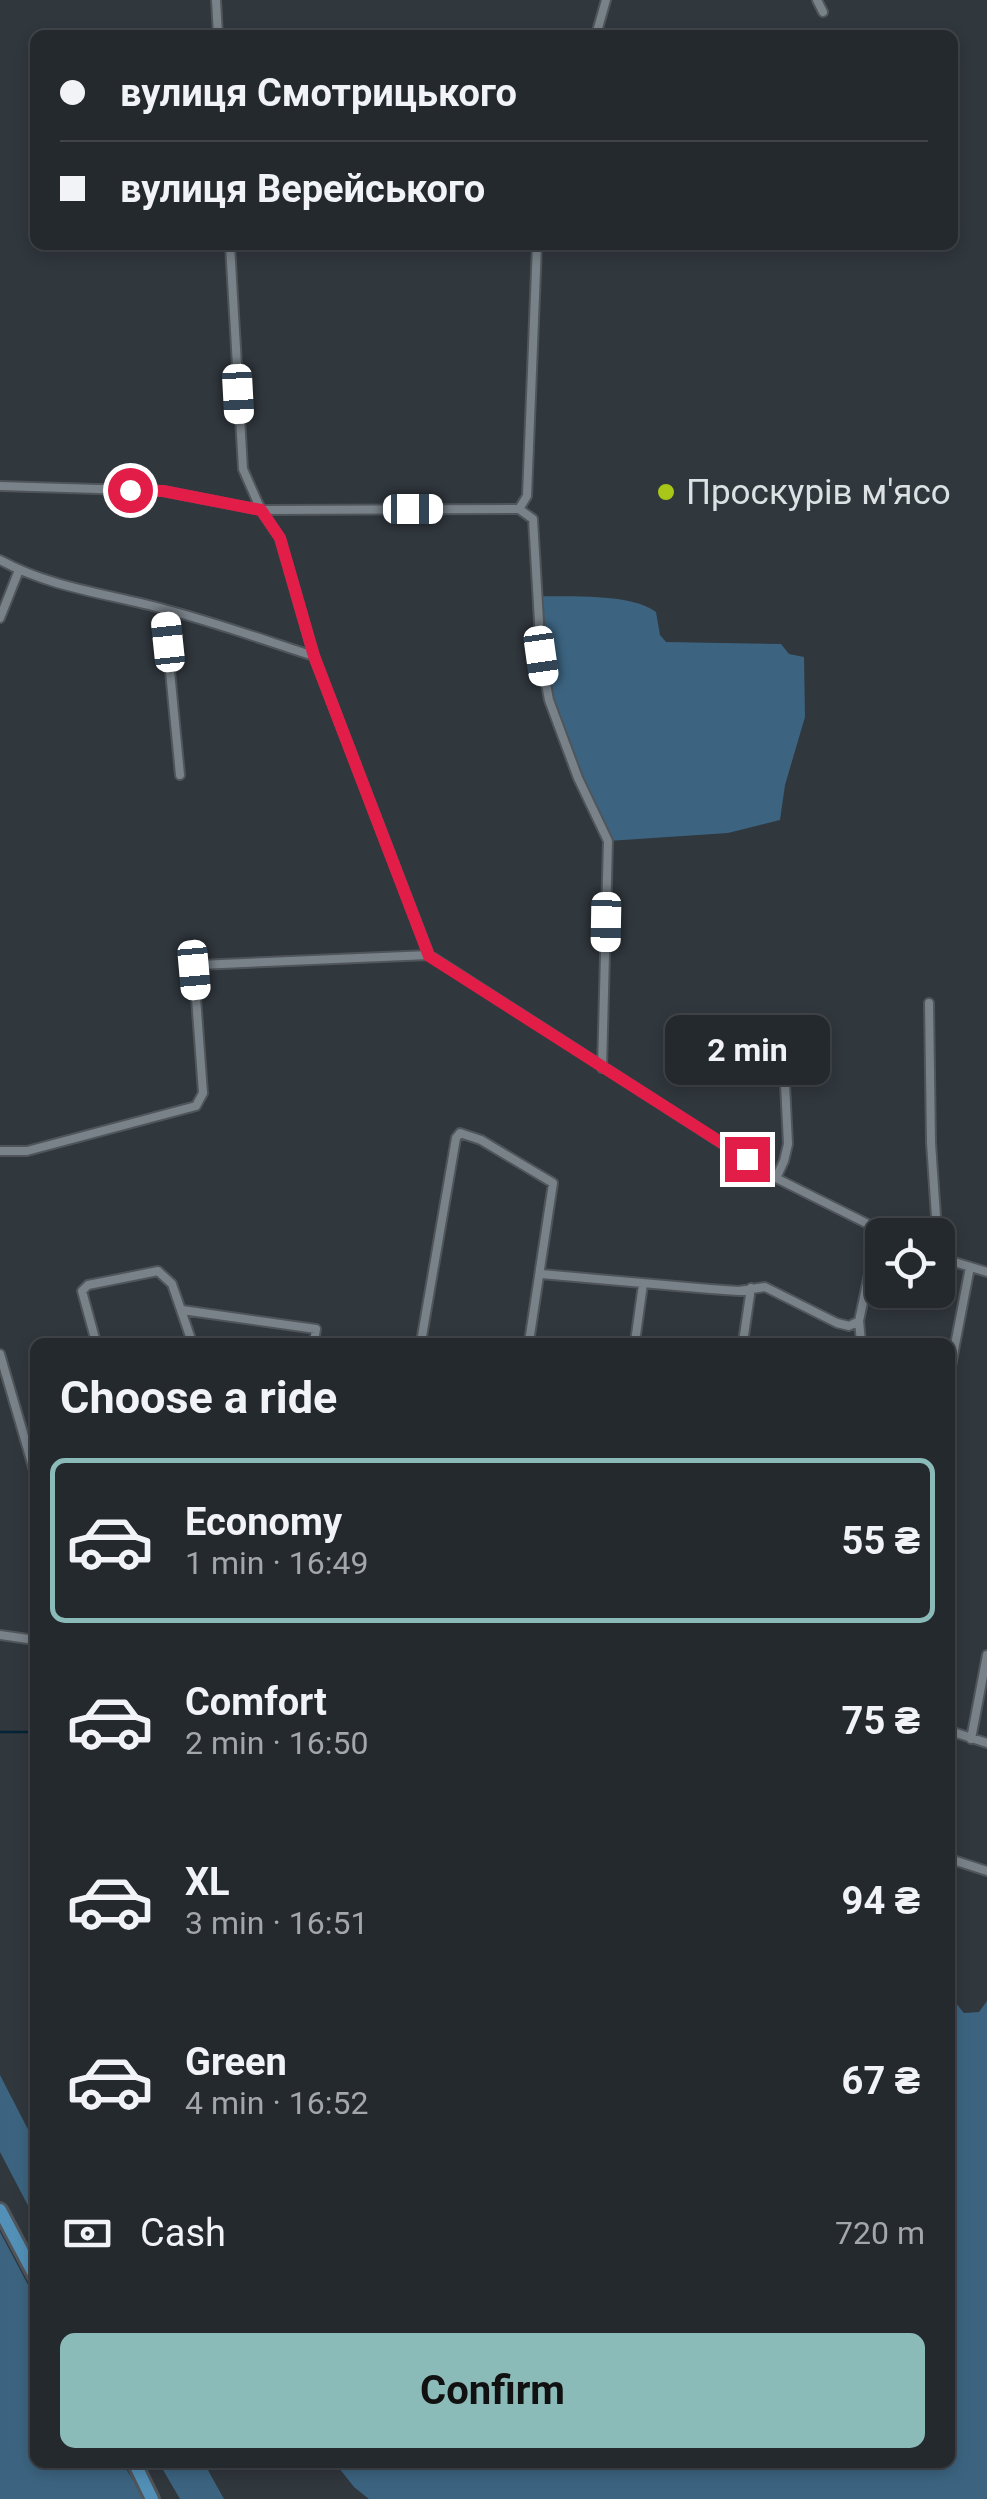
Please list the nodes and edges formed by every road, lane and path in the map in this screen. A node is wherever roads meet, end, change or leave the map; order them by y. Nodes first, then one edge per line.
1 (216, 0) edge
2 (606, 0) edge
3 (818, 0) edge
4 (824, 12) dead end
5 (218, 30) edge
6 (597, 30) edge
7 (230, 250) edge
8 (537, 250) edge
9 (0, 486) edge
10 (519, 509) junction
11 (261, 510) junction
12 (0, 560) edge
13 (19, 570) junction
14 (164, 609) junction
15 (0, 618) edge
16 (314, 656) junction
17 (180, 775) dead end
18 (429, 956) junction
19 (930, 1002) dead end
20 (782, 1024) dead end
21 (602, 1068) junction
22 (0, 1152) edge
23 (776, 1178) junction
24 (936, 1218) edge
25 (865, 1221) edge
26 (955, 1262) edge
27 (970, 1268) junction
28 (987, 1272) edge
29 (540, 1274) junction
30 (644, 1284) junction
31 (751, 1287) junction
32 (865, 1293) edge
33 (182, 1310) junction
34 (859, 1321) junction
35 (95, 1338) edge
36 (191, 1338) edge
37 (315, 1338) edge
38 (422, 1338) edge
39 (530, 1338) edge
40 (637, 1338) edge
41 (744, 1338) edge
42 (861, 1338) edge
43 (955, 1345) edge
44 (0, 1354) edge
45 (30, 1457) edge
46 (0, 1635) edge
47 (30, 1639) edge
48 (987, 1654) edge
49 (955, 1733) edge
50 (972, 1739) junction
51 (987, 1743) edge
52 (955, 1861) edge
53 (987, 1871) edge
54 (0, 2210) edge
55 (30, 2267) edge
56 (137, 2468) edge
57 (152, 2499) edge

1 - 5 street
2 - 6 street
3 - 4 street
7 - 11 street
8 - 10 street
9 - 11 street
10 - 11 street
10 - 21 street
11 - 16 street
12 - 13 street
13 - 14 street
13 - 15 street
14 - 16 street
14 - 17 street
16 - 18 street
18 - 21 street
18 - 22 street
19 - 24 street
20 - 23 street
21 - 23 street
23 - 25 street
26 - 27 street
27 - 28 street
27 - 43 street
29 - 30 street
29 - 38 street
29 - 39 street
30 - 31 street
30 - 40 street
31 - 34 street
31 - 41 street
32 - 34 street
33 - 35 street
33 - 36 street
33 - 37 street
34 - 42 street
44 - 45 street
46 - 47 street
48 - 50 street
49 - 50 street
50 - 51 street
52 - 53 street
54 - 55 main road
56 - 57 main road

